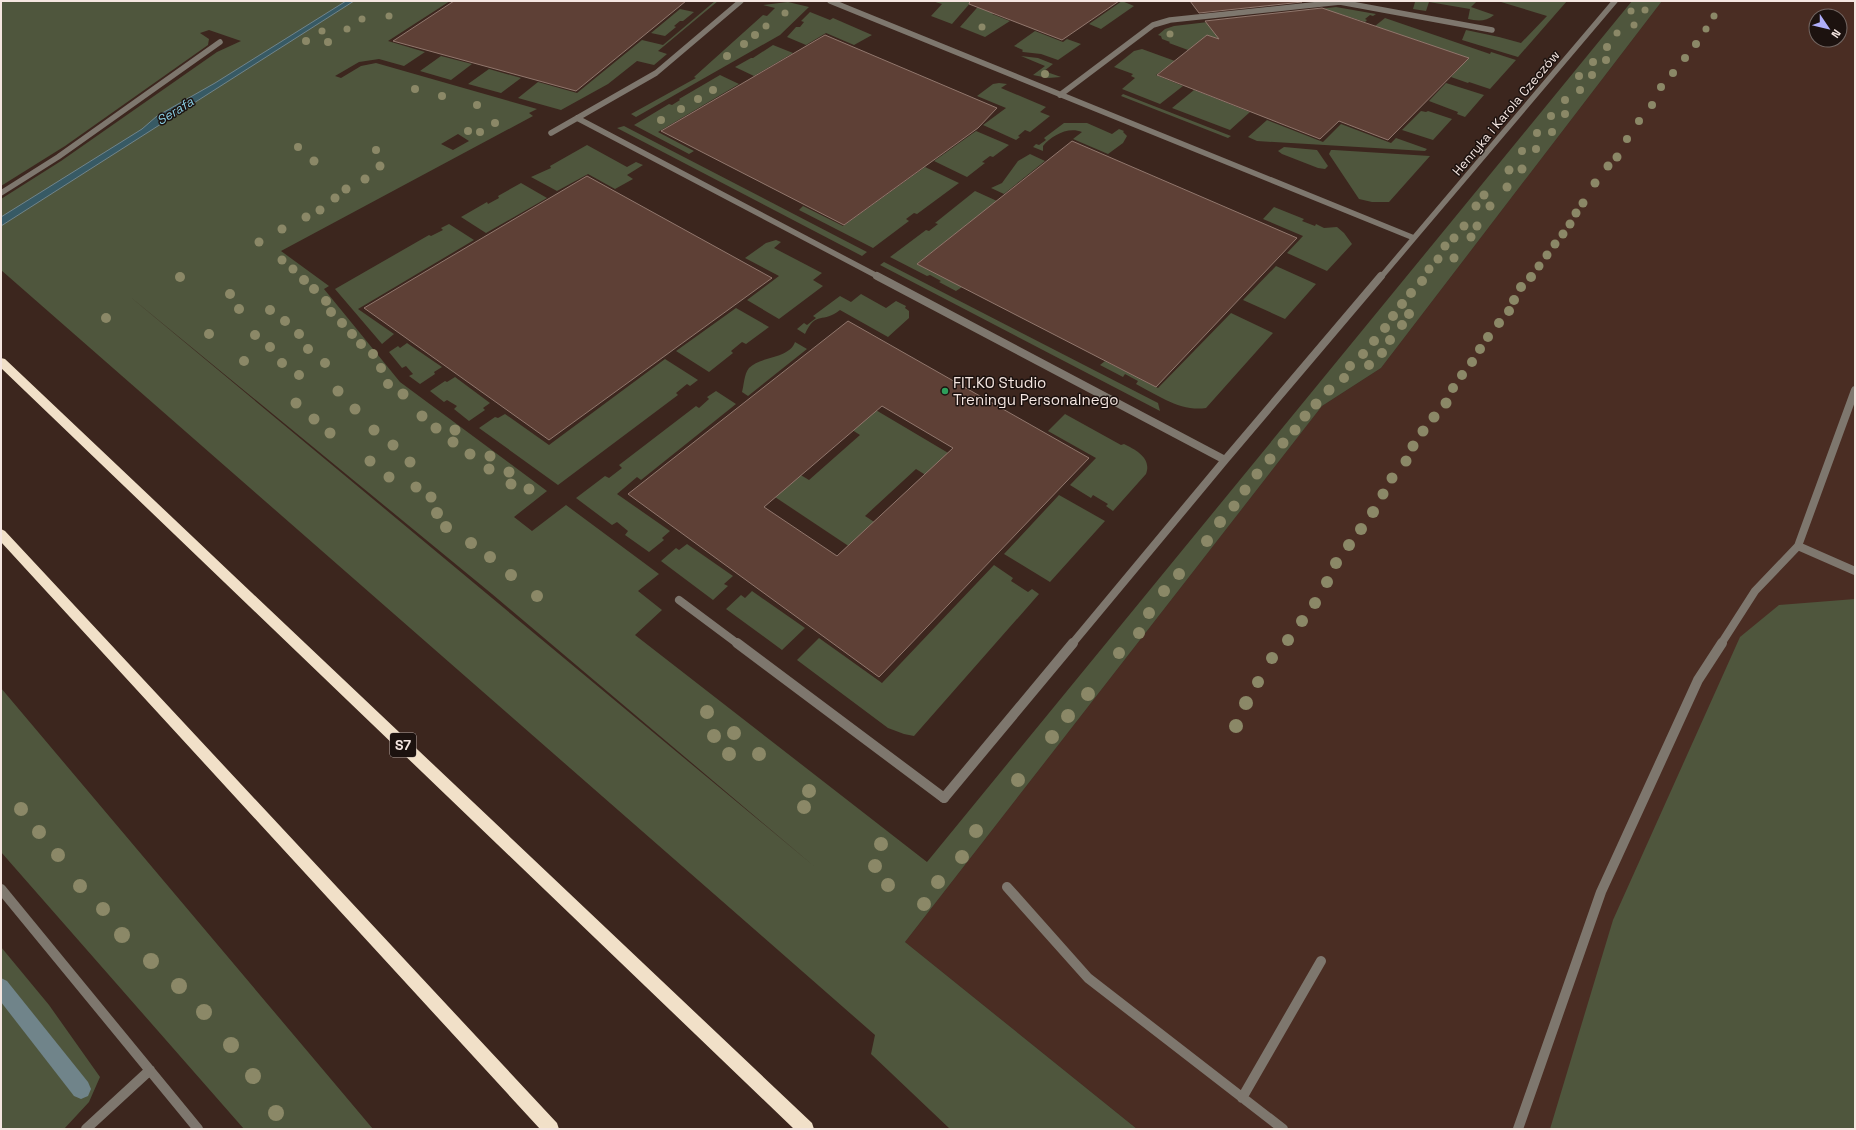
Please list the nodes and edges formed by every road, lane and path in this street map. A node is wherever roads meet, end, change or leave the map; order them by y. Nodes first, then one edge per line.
1 (741, 1) edge
2 (830, 1) edge
3 (1615, 1) edge
4 (1492, 30) dead end
5 (220, 42) dead end
6 (1060, 95) junction
7 (577, 118) junction
8 (551, 133) dead end
9 (1, 193) edge
10 (1414, 238) junction
11 (1, 362) edge
12 (1855, 390) edge
13 (1224, 460) junction
14 (1, 534) edge
15 (1798, 546) junction
16 (1855, 571) edge
17 (679, 600) dead end
18 (1007, 887) dead end
19 (1, 890) edge
20 (1321, 960) dead end
21 (150, 1070) junction
22 (1242, 1098) junction
23 (86, 1129) edge
24 (198, 1129) edge
25 (551, 1129) edge
26 (806, 1129) edge
27 (1283, 1129) edge
28 (1518, 1129) edge

1 - 7 street
2 - 6 street
3 - 10 street, Henryka i Karola Czeczów
4 - 6 street
5 - 9 street
6 - 10 street
7 - 8 street
7 - 13 street
10 - 13 street, Henryka i Karola Czeczów
11 - 26 highway, S7
12 - 15 street
13 - 17 street, Henryka i Karola Czeczów
14 - 25 highway
15 - 16 street
15 - 28 street
18 - 22 street
19 - 21 street
20 - 22 street
21 - 23 street
21 - 24 street
22 - 27 street

